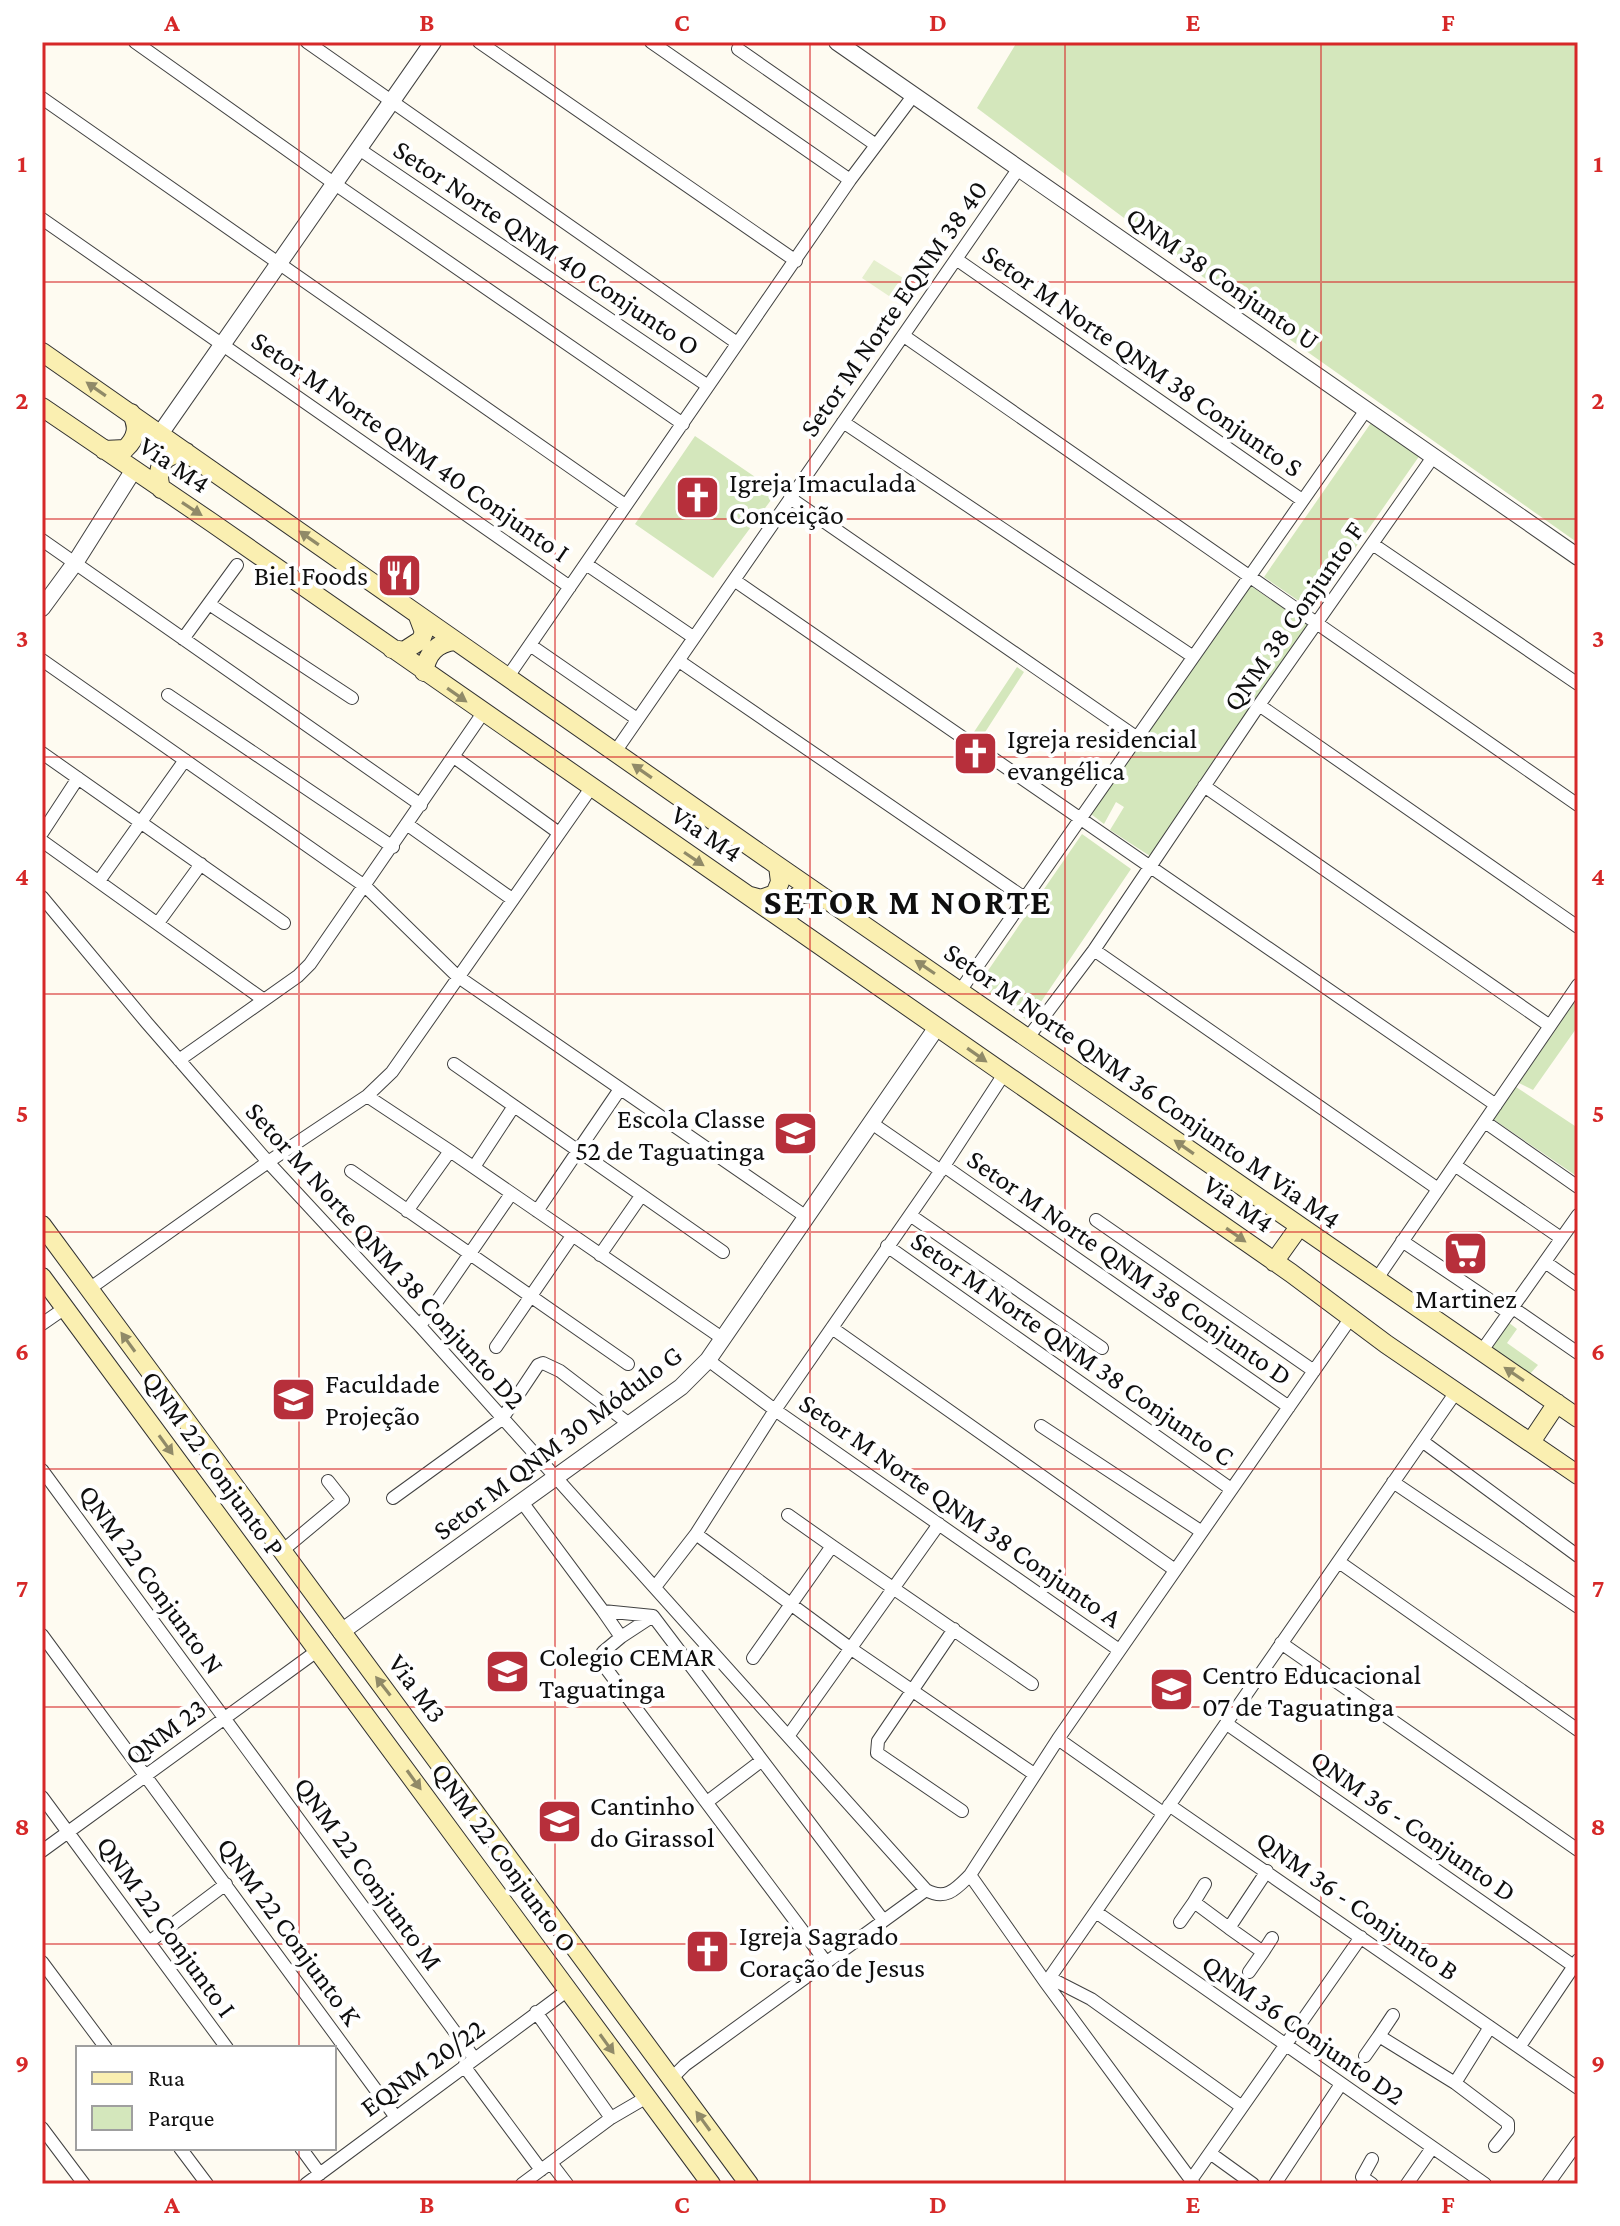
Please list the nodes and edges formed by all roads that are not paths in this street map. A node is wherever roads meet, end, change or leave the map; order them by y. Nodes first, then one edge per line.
1 (135, 42) edge
2 (307, 42) edge
3 (433, 42) edge
4 (479, 42) edge
5 (651, 42) edge
6 (837, 42) edge
7 (738, 49) dead end
8 (913, 96) junction
9 (42, 98) edge
10 (392, 102) junction
11 (876, 145) junction
12 (359, 149) junction
13 (1019, 168) junction
14 (850, 180) junction
15 (335, 184) junction
16 (42, 219) edge
17 (956, 259) junction
18 (796, 261) junction
19 (279, 263) junction
20 (904, 336) junction
21 (737, 343) junction
22 (224, 344) junction
23 (42, 352) edge
24 (708, 386) junction
25 (42, 407) edge
26 (1366, 410) junction
27 (131, 413) junction
28 (843, 422) junction
29 (683, 424) junction
30 (160, 434) junction
31 (104, 450) junction
32 (186, 452) junction
33 (1433, 457) junction
34 (133, 471) junction
35 (161, 489) junction
36 (790, 498) junction
37 (1302, 500) junction
38 (625, 505) junction
39 (42, 540) edge
40 (1374, 545) junction
41 (1578, 557) edge
42 (75, 563) junction
43 (586, 564) junction
44 (237, 565) dead end
45 (1249, 576) junction
46 (734, 580) junction
47 (570, 587) junction
48 (209, 604) junction
49 (42, 608) edge
50 (418, 616) junction
51 (1315, 624) junction
52 (448, 636) junction
53 (693, 637) junction
54 (183, 639) junction
55 (530, 645) junction
56 (392, 649) junction
57 (1192, 656) junction
58 (42, 660) edge
59 (679, 661) junction
60 (424, 672) junction
61 (507, 678) junction
62 (1578, 684) edge
63 (168, 695) dead end
64 (352, 698) dead end
65 (1259, 705) junction
66 (483, 713) junction
67 (637, 719) junction
68 (1136, 737) junction
69 (615, 752) junction
70 (42, 753) edge
71 (454, 757) junction
72 (185, 760) junction
73 (78, 778) junction
74 (1204, 786) junction
75 (591, 788) junction
76 (421, 805) junction
77 (1578, 805) edge
78 (1080, 817) junction
79 (142, 822) junction
80 (408, 825) junction
81 (42, 833) edge
82 (559, 833) junction
83 (42, 841) edge
84 (393, 847) junction
85 (201, 864) junction
86 (778, 866) junction
87 (1148, 867) junction
88 (99, 881) junction
89 (366, 887) junction
90 (747, 895) junction
91 (821, 895) junction
92 (42, 897) edge
93 (512, 899) junction
94 (1026, 899) junction
95 (158, 923) junction
96 (284, 923) dead end
97 (789, 924) junction
98 (1578, 927) edge
99 (1094, 950) junction
100 (457, 976) junction
101 (1578, 985) edge
102 (960, 991) junction
103 (264, 1000) junction
104 (1550, 1026) junction
105 (937, 1027) junction
106 (1027, 1039) junction
107 (179, 1060) junction
108 (454, 1064) dead end
109 (1004, 1074) junction
110 (620, 1089) junction
111 (367, 1096) junction
112 (1496, 1105) junction
113 (514, 1106) junction
114 (870, 1122) junction
115 (1485, 1122) junction
116 (450, 1151) junction
117 (577, 1151) junction
118 (268, 1162) junction
119 (1456, 1166) junction
120 (474, 1167) junction
121 (943, 1168) junction
122 (351, 1171) dead end
123 (1578, 1187) edge
124 (1438, 1189) junction
125 (511, 1194) junction
126 (641, 1196) junction
127 (407, 1211) junction
128 (537, 1211) junction
129 (910, 1215) junction
130 (1578, 1215) edge
131 (805, 1216) junction
132 (1096, 1220) dead end
133 (42, 1225) edge
134 (1299, 1227) junction
135 (572, 1236) junction
136 (1561, 1238) junction
137 (1402, 1241) junction
138 (887, 1246) junction
139 (723, 1252) dead end
140 (470, 1254) junction
141 (600, 1255) junction
142 (1274, 1262) junction
143 (1545, 1262) junction
144 (42, 1277) edge
145 (1376, 1280) junction
146 (1578, 1285) edge
147 (89, 1289) junction
148 (531, 1297) junction
149 (1511, 1310) junction
150 (67, 1312) junction
151 (1350, 1319) junction
152 (42, 1324) edge
153 (420, 1326) junction
154 (832, 1328) junction
155 (722, 1338) junction
156 (496, 1347) dead end
157 (1102, 1348) dead end
158 (1481, 1352) junction
159 (1578, 1353) edge
160 (708, 1360) junction
161 (628, 1364) dead end
162 (1314, 1371) junction
163 (160, 1385) junction
164 (1456, 1392) junction
165 (1557, 1403) junction
166 (1289, 1407) junction
167 (775, 1410) junction
168 (1578, 1418) edge
169 (502, 1419) junction
170 (628, 1423) junction
171 (1041, 1426) dead end
172 (1422, 1441) junction
173 (1531, 1442) junction
174 (1578, 1475) edge
175 (44, 1477) edge
176 (556, 1478) junction
177 (328, 1481) dead end
178 (1393, 1482) junction
179 (1231, 1489) junction
180 (393, 1498) dead end
181 (522, 1502) junction
182 (788, 1515) dead end
183 (939, 1524) junction
184 (1202, 1532) junction
185 (696, 1534) junction
186 (832, 1546) junction
187 (241, 1547) junction
188 (282, 1551) junction
189 (1578, 1556) edge
190 (1339, 1562) junction
191 (1175, 1570) junction
192 (655, 1587) junction
193 (893, 1588) junction
194 (321, 1605) junction
195 (791, 1606) junction
196 (1578, 1607) edge
197 (603, 1611) junction
198 (653, 1616) junction
199 (954, 1629) junction
200 (341, 1632) junction
201 (42, 1635) edge
202 (621, 1637) junction
203 (1281, 1643) junction
204 (850, 1648) junction
205 (1119, 1650) junction
206 (317, 1651) junction
207 (753, 1658) dead end
208 (334, 1672) junction
209 (1032, 1684) dead end
210 (913, 1692) junction
211 (224, 1717) junction
212 (1227, 1724) junction
213 (1578, 1730) edge
214 (416, 1732) junction
215 (789, 1735) junction
216 (1058, 1739) junction
217 (761, 1761) junction
218 (1034, 1774) junction
219 (146, 1775) junction
220 (42, 1797) edge
221 (707, 1802) junction
222 (1166, 1809) junction
223 (962, 1811) dead end
224 (68, 1832) junction
225 (1578, 1850) edge
226 (42, 1851) edge
227 (1267, 1871) junction
228 (970, 1875) junction
229 (226, 1884) junction
230 (1205, 1884) dead end
231 (926, 1890) junction
232 (498, 1895) junction
233 (1194, 1902) junction
234 (1096, 1912) junction
235 (883, 1920) junction
236 (1180, 1922) dead end
237 (1229, 1928) junction
238 (1361, 1937) junction
239 (1272, 1938) dead end
240 (149, 1942) junction
241 (571, 1943) junction
242 (1263, 1952) junction
243 (42, 1962) edge
244 (826, 1962) junction
245 (1577, 1965) edge
246 (1249, 1972) dead end
247 (1048, 1980) junction
248 (568, 1990) junction
249 (536, 2012) junction
250 (1393, 2015) dead end
251 (1490, 2027) junction
252 (1379, 2036) junction
253 (105, 2046) edge
254 (226, 2046) edge
255 (1287, 2046) junction
256 (1520, 2046) junction
257 (1365, 2056) dead end
258 (469, 2062) junction
259 (671, 2079) junction
260 (1455, 2083) junction
261 (1341, 2084) junction
262 (1578, 2088) edge
263 (647, 2097) junction
264 (1242, 2107) junction
265 (395, 2116) junction
266 (662, 2117) junction
267 (611, 2118) junction
268 (42, 2128) edge
269 (1578, 2142) edge
270 (1495, 2146) dead end
271 (1432, 2148) junction
272 (182, 2150) edge
273 (302, 2150) edge
274 (1210, 2153) junction
275 (1372, 2159) dead end
276 (546, 2166) junction
277 (320, 2174) junction
278 (744, 2180) edge
279 (1193, 2182) edge
280 (1364, 2182) edge
281 (84, 2184) edge
282 (207, 2184) edge
283 (306, 2184) edge
284 (522, 2184) edge
285 (567, 2184) edge
286 (711, 2184) edge
287 (723, 2184) edge
288 (1253, 2184) edge
289 (1275, 2184) edge
290 (1407, 2184) edge
291 (1485, 2184) edge
292 (1548, 2184) edge

1 - 15 street
2 - 10 street
3 - 10 street
4 - 18 street
5 - 14 street
6 - 8 street, QNM 38 Conjunto U
7 - 11 street
8 - 11 street
8 - 13 street, QNM 38 Conjunto U
9 - 19 street
10 - 12 street
10 - 21 street
11 - 14 street
12 - 15 street
12 - 24 street, Setor Norte QNM 40 Conjunto O
13 - 17 street, Setor M Norte EQNM 38 40
13 - 26 street, QNM 38 Conjunto U
14 - 18 street
15 - 19 street
15 - 29 street
16 - 22 street, Setor M Norte QNM 40 Conjunto I
17 - 20 street, Setor M Norte EQNM 38 40
17 - 37 street, Setor M Norte QNM 38 Conjunto S
18 - 21 street
19 - 22 street
19 - 38 street
20 - 28 street, Setor M Norte EQNM 38 40
20 - 45 street
21 - 24 street
22 - 30 street
22 - 47 street, Setor M Norte QNM 40 Conjunto I
27 -> 23 main road, Via M4
24 - 29 street
25 - 31 main road, Via M4
26 - 33 street, QNM 38 Conjunto U
26 - 37 street
27 - 30 main road, Via M4
27 - 31 main road
28 - 36 street, Setor M Norte EQNM 38 40
28 - 57 street
29 - 38 street
30 - 32 main road, Via M4
31 - 34 main road, Via M4
32 - 35 main road
50 -> 32 main road, Via M4
33 - 40 street, QNM 38 Conjunto F
33 - 41 street, QNM 38 Conjunto U
34 - 35 main road, Via M4
34 - 42 street
35 -> 56 main road, Via M4
36 - 46 street, Setor M Norte EQNM 38 40
36 - 68 street
37 - 45 street
38 - 43 street
39 - 42 street
40 - 51 street, QNM 38 Conjunto F
40 - 62 street
42 - 49 street
42 - 54 street
43 - 47 street
43 - 53 street
44 - 48 street
45 - 51 street
45 - 57 street
46 - 53 street, Setor M Norte EQNM 38 40
46 - 78 street
47 - 55 street
48 - 54 street
48 - 64 street
50 - 52 main road, Via M4
50 - 56 main road
51 - 65 street, QNM 38 Conjunto F
51 - 77 street
52 - 60 main road
52 - 61 main road, Setor M Norte QNM 36 Conjunto M Via M4
53 - 59 street, Setor M Norte EQNM 38 40
54 - 76 street
55 - 61 street
55 - 67 street
56 - 60 main road, Via M4
57 - 68 street
58 - 72 street
59 - 67 street, Setor M Norte EQNM 38 40
59 - 94 street
60 -> 66 main road, Via M4
61 - 69 main road, Setor M Norte QNM 36 Conjunto M Via M4
63 - 84 street
65 - 74 street, QNM 38 Conjunto F
65 - 98 street
66 - 71 street
66 - 75 main road, Via M4
67 - 69 street, Setor M Norte EQNM 38 40
68 - 78 street
86 -> 69 main road, Setor M Norte QNM 36 Conjunto M Via M4
70 - 73 street
71 - 76 street
71 - 82 street
72 - 79 street
72 - 89 street
73 - 79 street
73 - 81 street
74 - 87 street, QNM 38 Conjunto F
74 - 104 street
75 - 82 street
75 -> 90 main road, Via M4
76 - 80 street
78 - 87 street
78 - 94 street
79 - 85 street
79 - 88 street
80 - 84 street
80 - 93 street
82 - 93 street
83 - 88 street
84 - 89 street
85 - 95 street
85 - 96 street
86 - 90 main road
86 - 91 main road, Setor M Norte QNM 36 Conjunto M Via M4
87 - 99 street, QNM 38 Conjunto F
87 - 112 street
88 - 95 street
89 - 100 street
89 - 103 street
90 - 97 main road, Via M4
91 - 97 main road
102 -> 91 main road, Setor M Norte QNM 36 Conjunto M Via M4
92 - 107 street, Setor M Norte QNM 38 Conjunto D2
93 - 100 street
94 - 102 street
95 - 103 street
97 - 105 main road, Via M4
99 - 106 street, QNM 38 Conjunto F
99 - 124 street
100 - 110 street
100 - 111 street
101 - 104 street
102 - 106 main road, Setor M Norte QNM 36 Conjunto M Via M4
103 - 107 street
104 - 112 street
105 -> 109 main road, Via M4
105 - 114 street, Setor M QNM 30 Módulo G
134 -> 106 main road, Setor M Norte QNM 36 Conjunto M Via M4
107 - 118 street, Setor M Norte QNM 38 Conjunto D2
108 - 113 street
109 - 121 street
109 -> 142 main road, Via M4
110 - 117 street
110 - 131 street
111 - 116 street
111 - 118 street
112 - 115 street
113 - 117 street
113 - 120 street
114 - 121 street, Setor M Norte QNM 38 Conjunto D
114 - 131 street, Setor M QNM 30 Módulo G
115 - 119 street
115 - 123 street
116 - 120 street
116 - 127 street
117 - 126 street
117 - 128 street
118 - 147 street
118 - 153 street, Setor M Norte QNM 38 Conjunto D2
119 - 124 street
119 - 136 street
120 - 125 street
121 - 129 street
121 - 166 street, Setor M Norte QNM 38 Conjunto D
122 - 127 street
124 - 137 street
125 - 128 street
125 - 140 street
126 - 139 street
126 - 141 street
127 - 140 street
128 - 135 street
129 - 138 street
129 - 157 street
130 - 136 street
131 - 155 street, Setor M QNM 30 Módulo G
132 - 162 street
133 - 147 main road, Via M3
134 - 142 main road
134 - 145 main road, Setor M Norte QNM 36 Conjunto M Via M4
135 - 141 street
135 - 148 street
136 - 143 street
137 - 145 street
137 - 149 street
138 - 154 street
138 - 179 street, Setor M Norte QNM 38 Conjunto C
140 - 148 street
140 - 153 street
141 - 155 street
142 - 151 main road, Via M4
143 - 146 street
143 - 149 street
144 - 150 main road
145 - 158 main road, Setor M Norte QNM 36 Conjunto M Via M4
163 -> 147 main road, Via M3
148 - 156 street
148 - 161 street
149 - 158 street
149 - 159 street
150 - 152 street
150 - 163 main road
150 -> 187 main road, QNM 22 Conjunto P
151 - 162 street
151 - 164 main road, Via M4
153 - 169 street, Setor M Norte QNM 38 Conjunto D2
154 - 167 street
154 - 191 street
155 - 160 street, Setor M QNM 30 Módulo G
165 -> 158 main road, Setor M Norte QNM 36 Conjunto M Via M4
160 - 167 street, Setor M Norte QNM 38 Conjunto A
160 - 170 street, Setor M QNM 30 Módulo G
162 - 166 street
163 - 188 main road, Via M3
164 - 172 street
164 - 173 main road, Via M4
165 - 168 main road, Setor M Norte QNM 36 Conjunto M Via M4
165 - 173 main road
166 - 179 street
167 - 183 street, Setor M Norte QNM 38 Conjunto A
167 - 185 street
169 - 170 street
169 - 176 street, Setor M Norte QNM 38 Conjunto D2
169 - 180 street
170 - 176 street, Setor M QNM 30 Módulo G
171 - 184 street
172 - 178 street
172 - 189 street
173 - 174 main road, Via M4
175 - 211 street, QNM 22 Conjunto N
176 - 181 street, Setor M QNM 30 Módulo G
176 - 192 street, Setor M Norte QNM 38 Conjunto D2
177 - 188 street
178 - 190 street
178 - 196 street
179 - 184 street
181 - 197 street
181 - 200 street, Setor M QNM 30 Módulo G
182 - 186 street
183 - 193 street
183 - 205 street, Setor M Norte QNM 38 Conjunto A
184 - 191 street
185 - 192 street
185 - 195 street
186 - 193 street
186 - 195 street
187 - 194 main road
187 - 206 main road, QNM 22 Conjunto P
188 - 194 main road, Via M3
190 - 203 street
190 - 213 street
191 - 205 street
192 - 215 street, Setor M Norte QNM 38 Conjunto D2
193 - 199 street
193 - 204 street
194 - 200 main road, Via M3
195 - 204 street
195 - 207 street
197 - 198 street
197 - 202 street
198 - 202 street
198 - 217 street
199 - 209 street
199 - 210 street
214 -> 200 main road, Via M3
201 - 219 street, QNM 22 Conjunto K
202 - 221 street
203 - 212 street
203 - 225 street
204 - 210 street
204 - 215 street
205 - 216 street
206 - 208 main road, QNM 22 Conjunto O
206 - 211 street, QNM 23
208 - 214 main road
208 -> 232 main road, QNM 22 Conjunto O
210 - 218 street
210 - 223 street
211 - 219 street, QNM 23
211 - 258 street, QNM 22 Conjunto M
212 - 222 street
212 - 245 street, QNM 36 - Conjunto D
214 - 241 main road, Via M3
215 - 231 street, Setor M Norte QNM 38 Conjunto D2
216 - 218 street
216 - 222 street, QNM 36 - Conjunto B
217 - 221 street
217 - 235 street
218 - 228 street
219 - 224 street, QNM 23
219 - 229 street, QNM 22 Conjunto K
220 - 224 street, QNM 22 Conjunto I
221 - 244 street
222 - 227 street, QNM 36 - Conjunto B
222 - 234 street
224 - 226 street, QNM 23
224 - 240 street, QNM 22 Conjunto I
227 - 237 street
227 - 238 street, QNM 36 - Conjunto B
228 - 231 street
228 - 247 street
229 - 240 street
229 - 265 street, QNM 22 Conjunto K
230 - 233 street
231 - 235 street
232 - 241 main road
232 - 248 main road, QNM 22 Conjunto O
233 - 236 street
233 - 237 street
234 - 247 street
234 - 255 street, QNM 36 Conjunto D2
235 - 244 street
237 - 242 street
238 - 251 street, QNM 36 - Conjunto B
238 - 255 street
239 - 242 street
240 - 254 street, QNM 22 Conjunto I
241 - 259 main road, Via M3
242 - 246 street
243 - 253 street
244 - 259 street
245 - 256 street
247 - 264 street
247 - 279 street
248 - 249 street, EQNM 20/22
248 -> 263 main road, QNM 22 Conjunto O
249 - 258 street, EQNM 20/22
249 - 267 street
250 - 252 street
251 - 256 street, QNM 36 - Conjunto B
251 - 260 street
252 - 257 street
252 - 260 street
255 - 261 street, QNM 36 Conjunto D2
255 - 264 street
256 - 262 street, QNM 36 - Conjunto B
258 - 265 street, EQNM 20/22
258 - 276 street, QNM 22 Conjunto M
278 -> 259 main road, Via M3
260 - 270 street
261 - 271 street, QNM 36 Conjunto D2
261 - 289 street
263 - 266 main road, QNM 22 Conjunto O
263 - 267 street
264 - 274 street
265 - 277 street, EQNM 20/22
266 - 286 main road
266 - 287 main road
267 - 276 street
268 - 281 street
269 - 292 street
271 - 290 street
271 - 291 street, QNM 36 Conjunto D2
272 - 282 street
273 - 277 street
274 - 279 street
274 - 288 street
275 - 280 street
276 - 284 street
276 - 285 street, QNM 22 Conjunto M
277 - 283 street, EQNM 20/22

